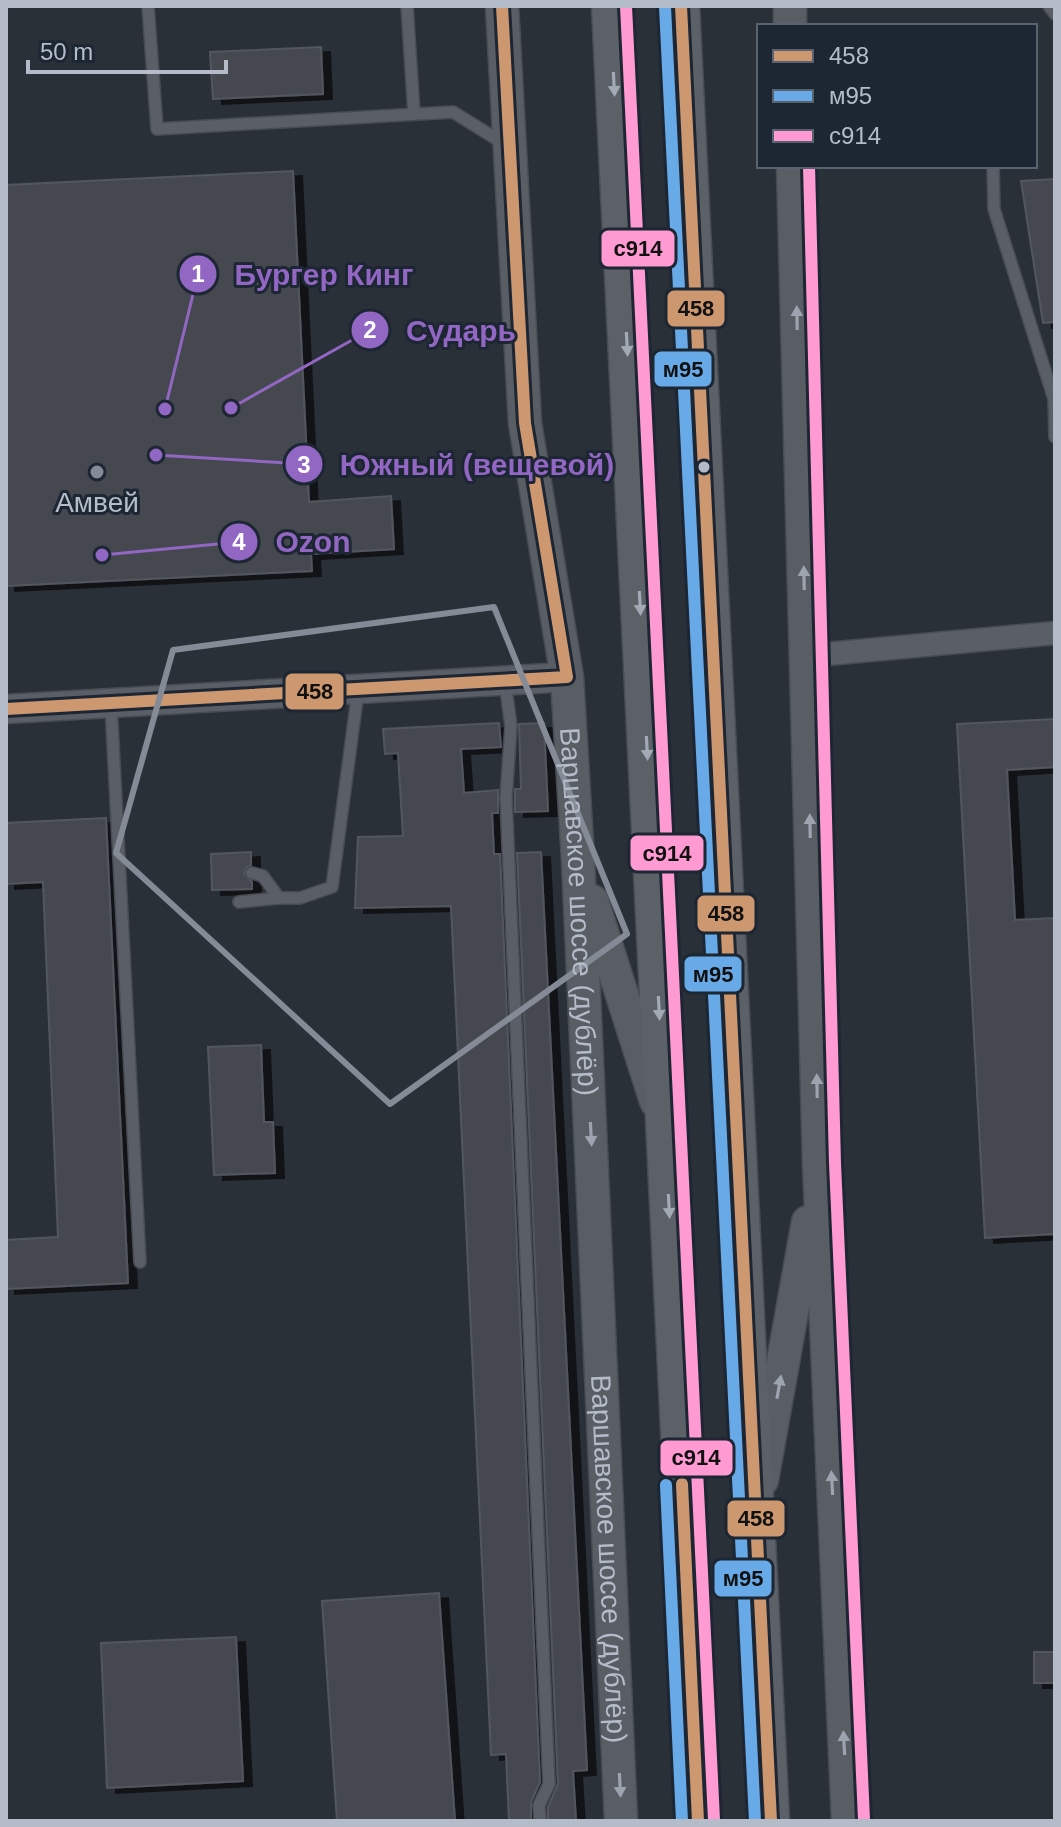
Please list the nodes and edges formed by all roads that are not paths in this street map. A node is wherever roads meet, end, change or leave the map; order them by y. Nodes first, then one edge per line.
1 (148, 6) edge
2 (407, 6) edge
3 (502, 6) edge
4 (610, 6) edge
5 (681, 6) edge
6 (1049, 6) edge
7 (1055, 14) edge
8 (414, 114) junction
9 (511, 147) junction
10 (793, 168) edge
11 (993, 168) edge
12 (1055, 437) edge
13 (1055, 633) edge
14 (805, 656) junction
15 (567, 677) junction
16 (505, 681) junction
17 (358, 691) junction
18 (111, 705) junction
19 (6, 709) edge
20 (578, 860) junction
21 (252, 873) dead end
22 (279, 898) junction
23 (239, 902) dead end
24 (665, 1128) junction
25 (819, 1164) junction
26 (140, 1262) dead end
27 (755, 1519) junction
28 (540, 1821) edge
29 (621, 1821) edge
30 (698, 1821) edge
31 (771, 1821) edge
32 (848, 1821) edge

1 - 8 lane
2 - 8 lane
3 - 9 main road, Варшавское шоссе (дублёр)
4 -> 24 main road
5 - 27 main road
6 - 7 lane
8 - 9 lane
9 - 15 main road, Варшавское шоссе (дублёр)
14 -> 10 main road
11 - 12 lane
13 - 14 street
25 -> 14 main road
15 - 16 street
15 - 20 main road, Варшавское шоссе (дублёр)
16 - 17 street
16 - 28 lane
17 - 18 street
17 - 22 lane
18 - 19 street
18 - 26 lane
20 - 24 main road
20 -> 29 main road, Варшавское шоссе (дублёр)
21 - 22 lane
22 - 23 lane
24 -> 30 main road
27 -> 25 main road
32 -> 25 main road
27 - 31 main road

